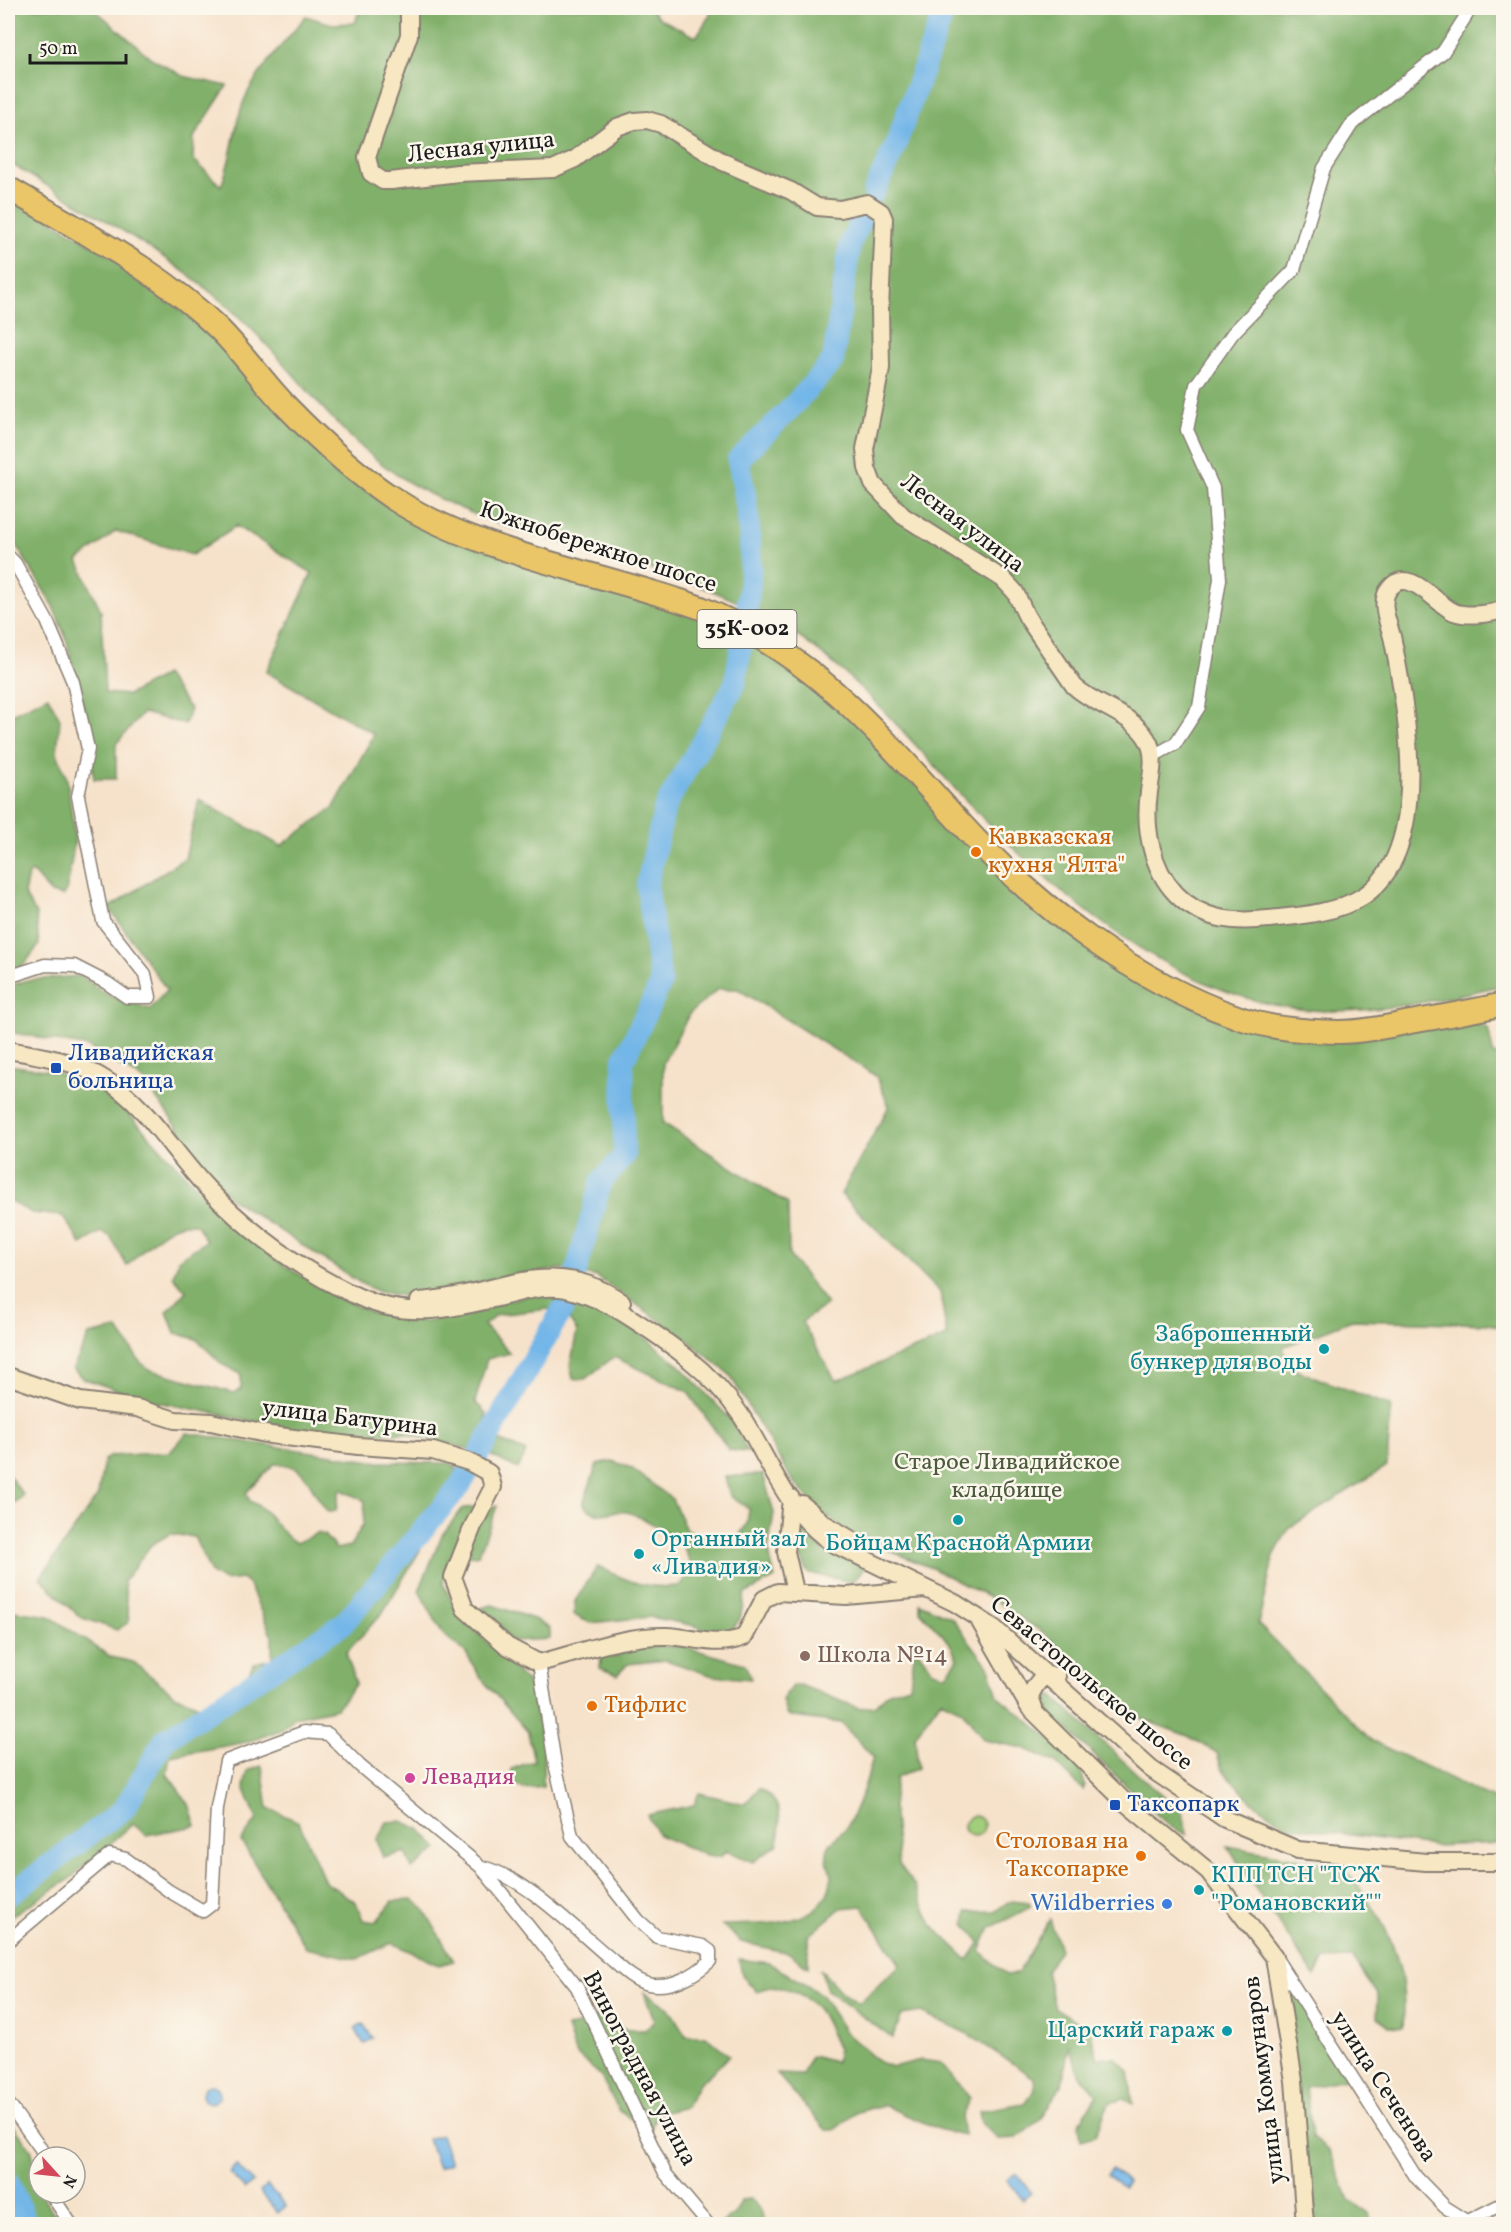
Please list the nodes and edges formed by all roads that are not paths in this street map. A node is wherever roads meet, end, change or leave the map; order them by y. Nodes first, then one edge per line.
1 (409, 8) edge
2 (1471, 8) edge
3 (8, 176) edge
4 (8, 188) edge
5 (8, 556) edge
6 (1503, 609) edge
7 (1153, 756) junction
8 (8, 977) edge
9 (1503, 991) edge
10 (1503, 1004) edge
11 (8, 1043) edge
12 (8, 1050) edge
13 (8, 1376) edge
14 (792, 1496) junction
15 (928, 1589) junction
16 (953, 1591) junction
17 (795, 1592) junction
18 (982, 1614) junction
19 (994, 1628) junction
20 (539, 1663) junction
21 (1057, 1679) junction
22 (1029, 1707) junction
23 (1041, 1719) junction
24 (1503, 1854) edge
25 (1503, 1862) edge
26 (481, 1867) junction
27 (8, 1941) edge
28 (1275, 1957) junction
29 (8, 2103) edge
30 (38, 2145) edge
31 (1503, 2203) edge
32 (58, 2205) edge
33 (1470, 2223) edge
34 (70, 2224) edge
35 (708, 2224) edge
36 (1305, 2224) edge

1 - 7 main road, Лесная улица
2 - 7 street
3 - 9 highway, Южнобережное шоссе / 35К-002
4 - 10 highway, Южнобережное шоссе / 35К-002
5 - 8 street
6 - 7 main road
11 - 14 main road
12 - 14 main road, Севастопольское шоссе
13 - 20 main road, улица Батурина
14 - 15 main road, Севастопольское шоссе
14 - 16 main road
14 - 17 main road
15 - 16 main road, Севастопольское шоссе
15 - 17 main road
15 - 18 main road, Севастопольское шоссе
16 - 18 main road
17 - 20 main road
18 - 19 main road, Севастопольское шоссе
18 - 21 main road
18 - 22 main road, улица Коммунаров
19 - 21 main road, Севастопольское шоссе
19 - 22 main road, улица Коммунаров
20 - 26 street
21 - 23 main road
21 - 24 main road
21 - 25 main road, Севастопольское шоссе
22 - 23 main road, улица Коммунаров
23 - 28 main road, улица Коммунаров
26 - 27 street, Виноградная улица
26 - 35 street, Виноградная улица
28 - 33 street, улица Сеченова
28 - 36 main road, улица Коммунаров
29 - 30 street
31 - 33 street
32 - 34 street

